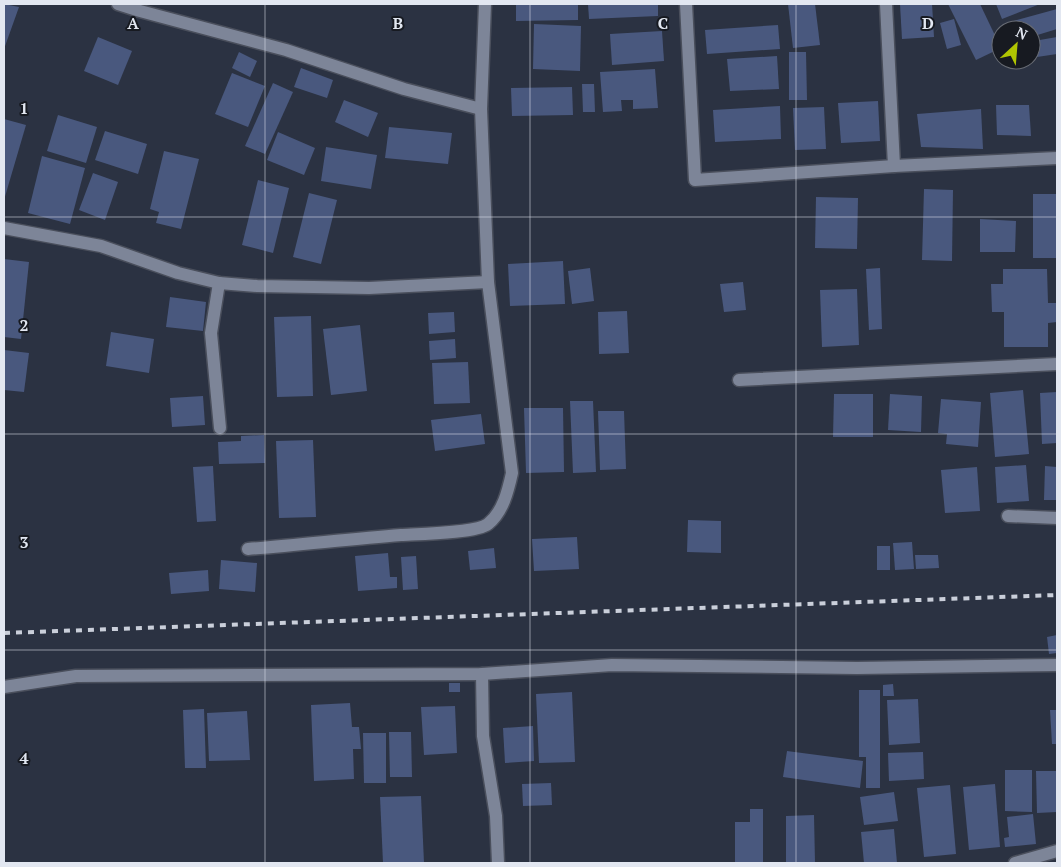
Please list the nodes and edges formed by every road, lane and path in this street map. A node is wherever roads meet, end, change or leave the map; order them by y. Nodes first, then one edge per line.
1 (118, 4) edge
2 (485, 4) edge
3 (686, 4) edge
4 (886, 4) edge
5 (481, 109) junction
6 (1057, 158) edge
7 (894, 166) junction
8 (4, 228) edge
9 (488, 282) junction
10 (219, 283) junction
11 (1057, 364) edge
12 (739, 380) dead end
13 (220, 428) dead end
14 (1008, 516) dead end
15 (1057, 518) edge
16 (248, 549) dead end
17 (1057, 665) edge
18 (482, 674) junction
19 (4, 687) edge
20 (1057, 851) edge
21 (498, 863) edge
22 (1015, 863) edge

1 - 5 street
2 - 5 street
3 - 7 street
4 - 7 street
5 - 9 street
6 - 7 street
8 - 10 street
9 - 10 street
9 - 16 street
10 - 13 street
11 - 12 street
14 - 15 street
17 - 18 street
18 - 19 street
18 - 21 street
20 - 22 street

